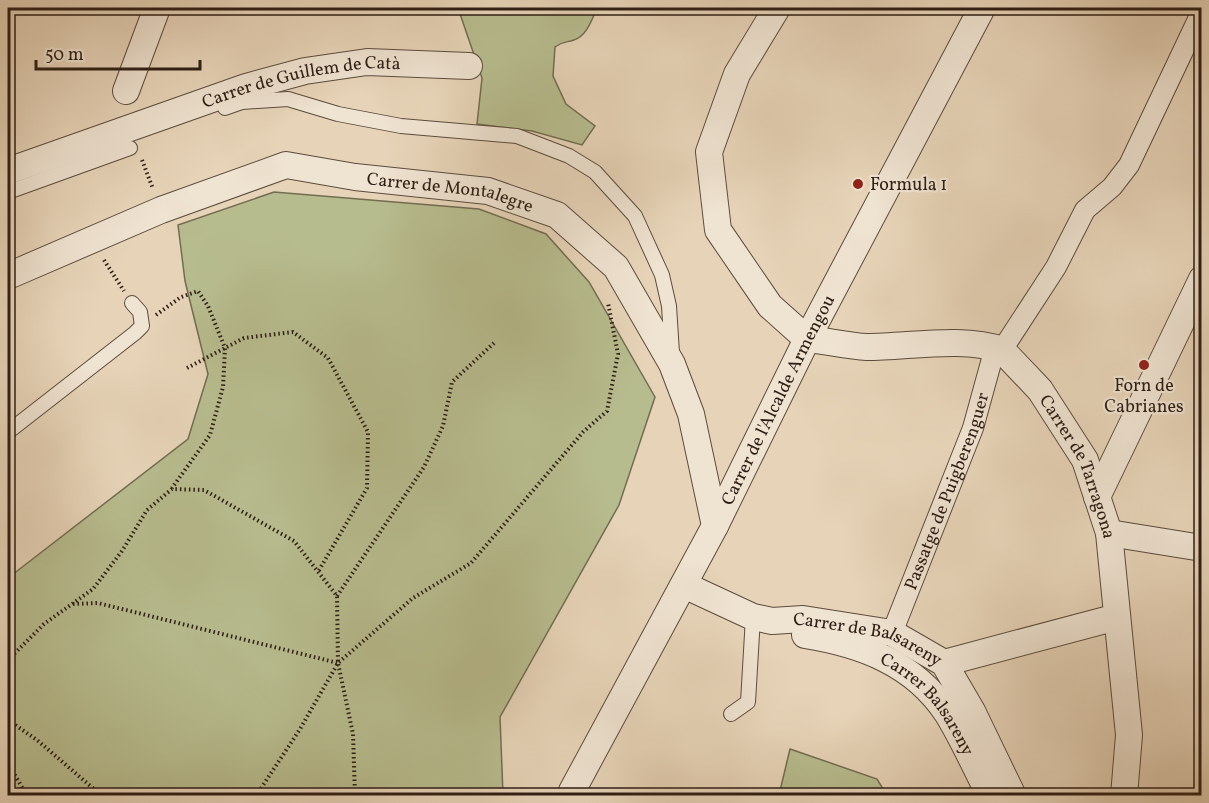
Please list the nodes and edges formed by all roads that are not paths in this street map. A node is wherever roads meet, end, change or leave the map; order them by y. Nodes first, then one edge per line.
1 (157, 8) edge
2 (777, 8) edge
3 (982, 8) edge
4 (1202, 11) edge
5 (469, 66) dead end
6 (126, 91) dead end
7 (136, 136) junction
8 (8, 171) edge
9 (8, 192) edge
10 (8, 276) edge
11 (1202, 279) edge
12 (129, 299) road end
13 (807, 339) junction
14 (999, 349) junction
15 (672, 364) junction
16 (8, 432) edge
17 (1097, 497) junction
18 (715, 526) junction
19 (1109, 533) junction
20 (1202, 548) edge
21 (684, 585) junction
22 (1117, 617) junction
23 (762, 619) junction
24 (892, 633) junction
25 (944, 663) junction
26 (731, 714) dead end
27 (572, 791) dead end
28 (990, 795) edge
29 (1013, 795) edge
30 (1124, 795) edge

1 - 6 street
2 - 13 street
3 - 13 street, Carrer de l'Alcalde Armengou
4 - 14 street, Passatge de Puigberenguer
5 - 7 street, Carrer de Guillem de Catà
7 - 8 street, Carrer de Guillem de Catà
7 - 9 lane
7 - 15 lane
10 - 15 street, Carrer de Montalegre
11 - 17 street
12 - 16 lane
13 - 14 street
13 - 18 street, Carrer de l'Alcalde Armengou
14 - 17 street, Carrer de Tarragona
14 - 24 street, Passatge de Puigberenguer
15 - 18 street, Carrer de Montalegre
17 - 19 street, Carrer de Tarragona
18 - 21 street, Carrer de l'Alcalde Armengou
19 - 20 street
19 - 22 street, Carrer de Tarragona
21 - 23 street, Carrer de Balsareny
21 - 27 street, Carrer de l'Alcalde Armengou
22 - 25 street
22 - 30 street, Carrer de Tarragona
23 - 24 street, Carrer de Balsareny
23 - 26 lane
23 - 28 street, Carrer Balsareny
24 - 25 street, Carrer de Balsareny
25 - 29 street, Carrer de Balsareny

